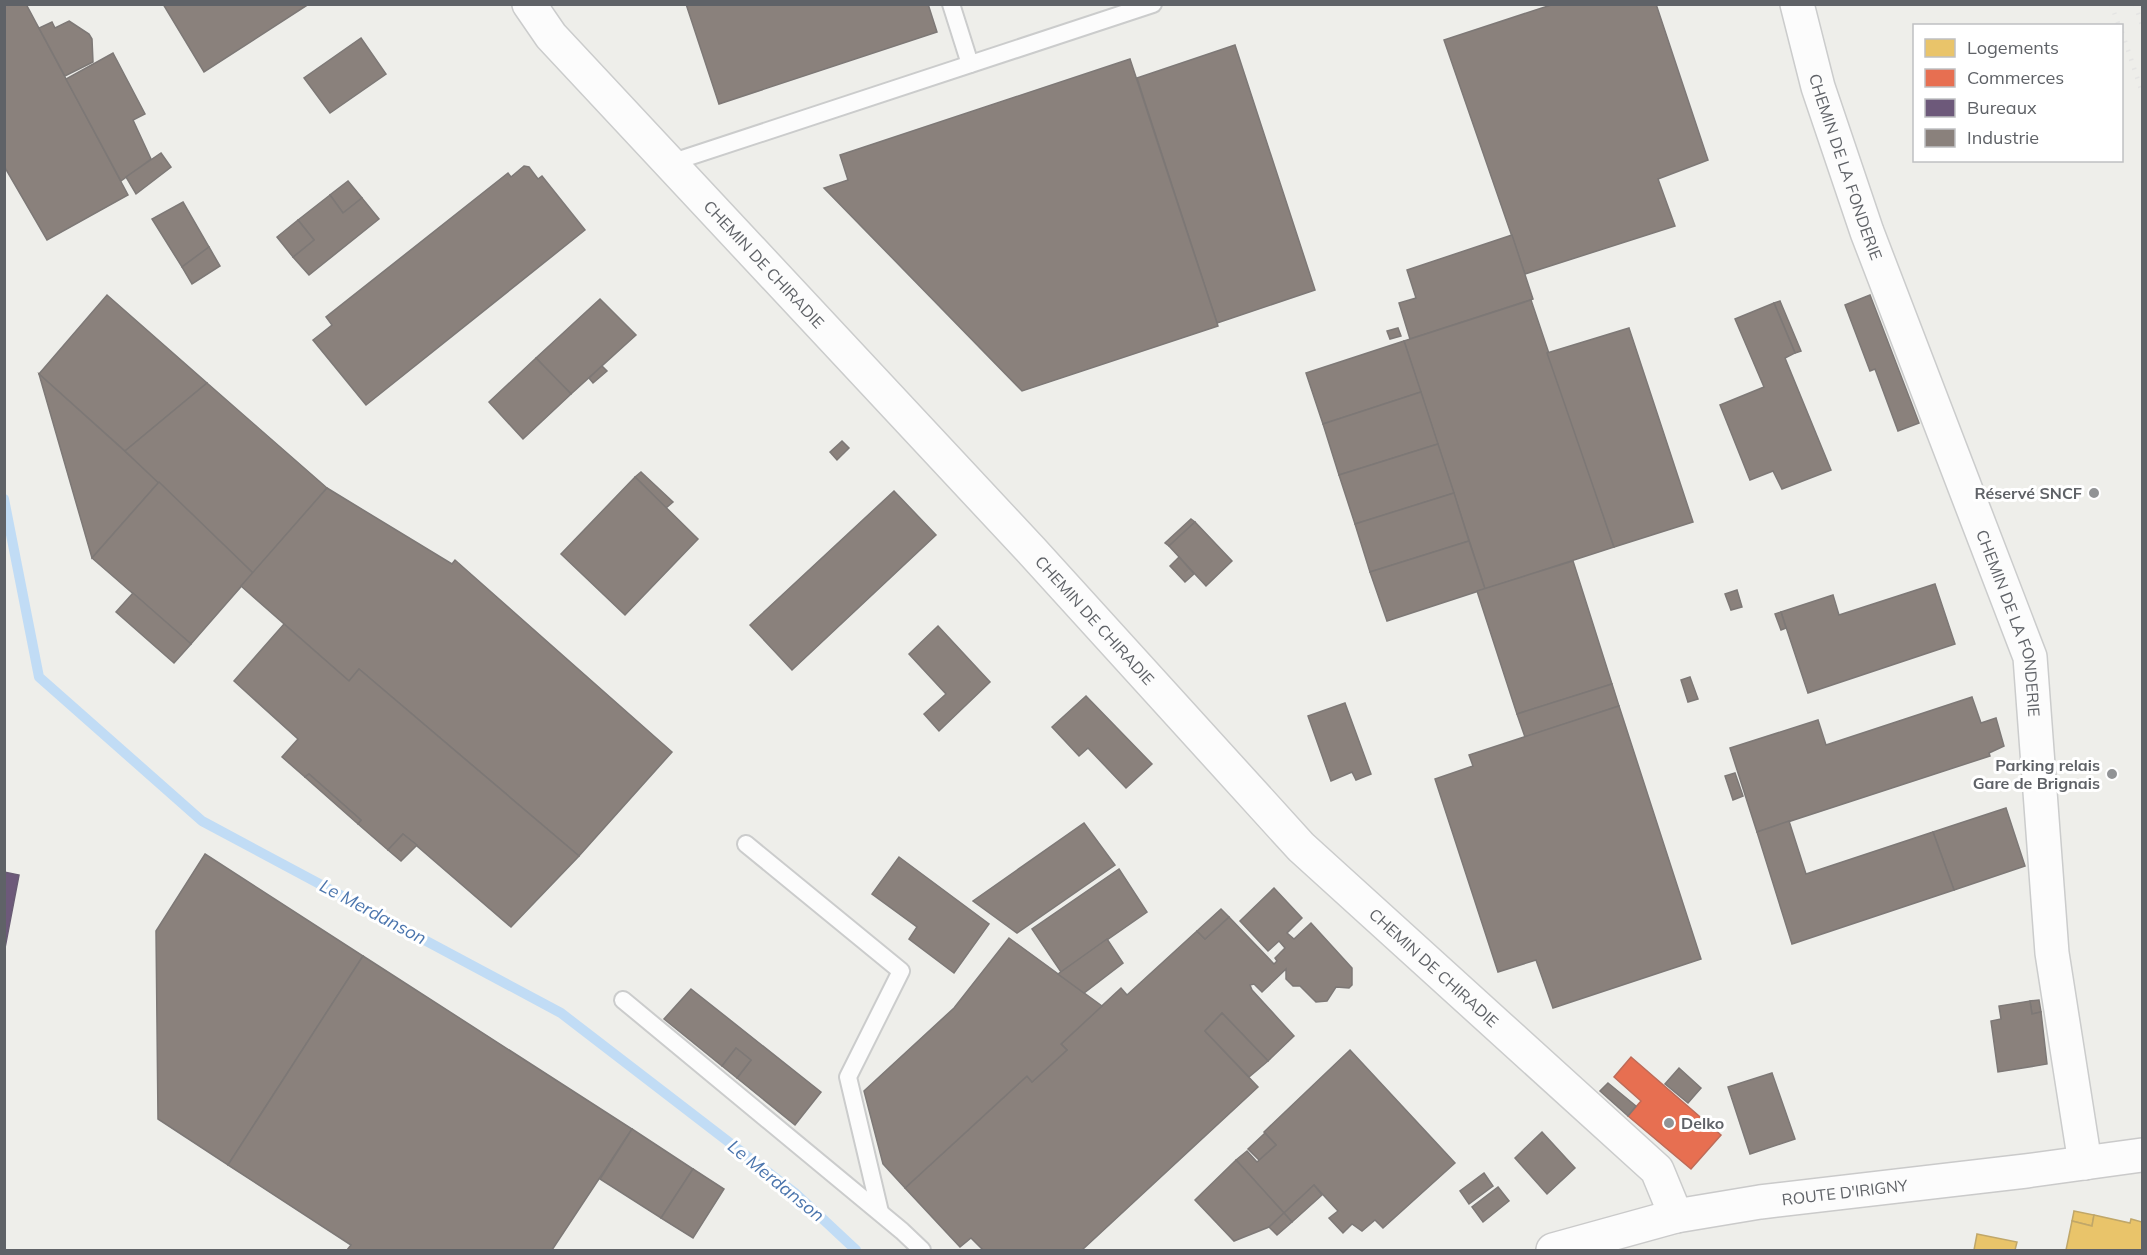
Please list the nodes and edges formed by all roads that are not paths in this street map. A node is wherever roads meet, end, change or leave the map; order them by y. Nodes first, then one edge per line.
1 (529, 4) edge
2 (951, 4) edge
3 (1153, 4) edge
4 (1797, 4) edge
5 (970, 64) junction
6 (670, 163) junction
7 (746, 844) dead end
8 (623, 1000) dead end
9 (2142, 1155) edge
10 (2085, 1163) junction
11 (880, 1212) junction
12 (1676, 1216) junction
13 (922, 1251) edge
14 (1553, 1251) edge

1 - 6 street, CHEMIN DE CHIRADIE
2 - 5 lane
3 - 5 lane
4 - 10 street, CHEMIN DE LA FONDERIE
5 - 6 lane
6 - 12 street, CHEMIN DE CHIRADIE
7 - 11 lane
8 - 11 lane
9 - 10 street, ROUTE D'IRIGNY
10 - 12 street, ROUTE D'IRIGNY
11 - 13 lane
12 - 14 street, ROUTE D'IRIGNY

